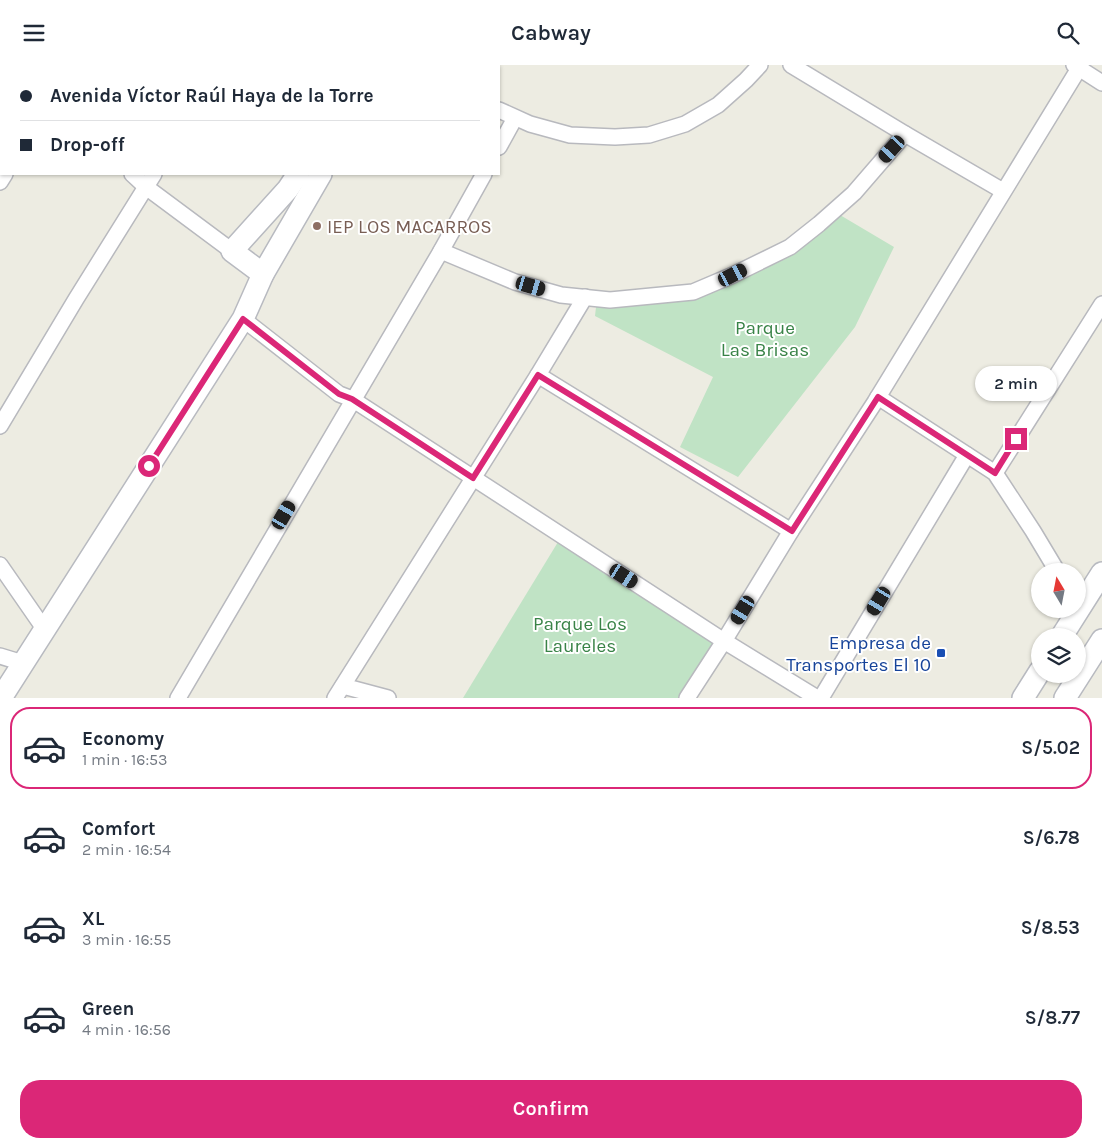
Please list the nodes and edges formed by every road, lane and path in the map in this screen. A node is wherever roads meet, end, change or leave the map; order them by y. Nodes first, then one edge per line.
1 (760, 65) edge
2 (791, 65) edge
3 (1078, 66) edge
4 (1102, 83) edge
5 (500, 110) edge
6 (515, 117) junction
7 (905, 134) junction
8 (500, 145) edge
9 (133, 175) edge
10 (153, 175) edge
11 (297, 175) edge
12 (320, 175) edge
13 (483, 175) edge
14 (146, 187) junction
15 (1003, 191) junction
16 (232, 251) junction
17 (440, 251) junction
18 (263, 274) junction
19 (586, 297) junction
20 (1102, 304) edge
21 (243, 319) junction
22 (538, 375) junction
23 (878, 397) junction
24 (352, 399) junction
25 (0, 426) edge
26 (967, 455) junction
27 (995, 473) junction
28 (473, 478) junction
29 (792, 531) junction
30 (1052, 563) edge
31 (0, 565) edge
32 (1102, 573) edge
33 (1086, 596) edge
34 (45, 629) junction
35 (1102, 640) edge
36 (724, 641) junction
37 (0, 656) edge
38 (23, 663) junction
39 (1032, 683) edge
40 (339, 692) edge
41 (1, 698) edge
42 (178, 698) edge
43 (388, 698) edge
44 (687, 698) edge
45 (817, 698) edge
46 (821, 698) edge
47 (1023, 698) edge
48 (1065, 698) edge

1 - 6 street
2 - 7 street
3 - 4 street
3 - 15 street
5 - 6 street
6 - 8 street
7 - 15 street
7 - 19 street
9 - 14 street
10 - 14 street
11 - 16 street
12 - 18 street
13 - 17 street
14 - 16 street
14 - 25 street
15 - 23 street
16 - 18 street
17 - 19 street
17 - 24 street
18 - 21 street
19 - 22 street
20 - 27 street
21 - 24 street
21 - 34 street
22 - 28 street
22 - 29 street
23 - 26 street
23 - 29 street
24 - 28 street
24 - 42 street
26 - 27 street
26 - 46 street
27 - 30 street
28 - 36 street
28 - 40 street
29 - 36 street
31 - 34 street
32 - 33 street
34 - 38 street
35 - 48 street
36 - 44 street
36 - 45 street
37 - 38 street
38 - 41 street
39 - 47 street
40 - 43 street

